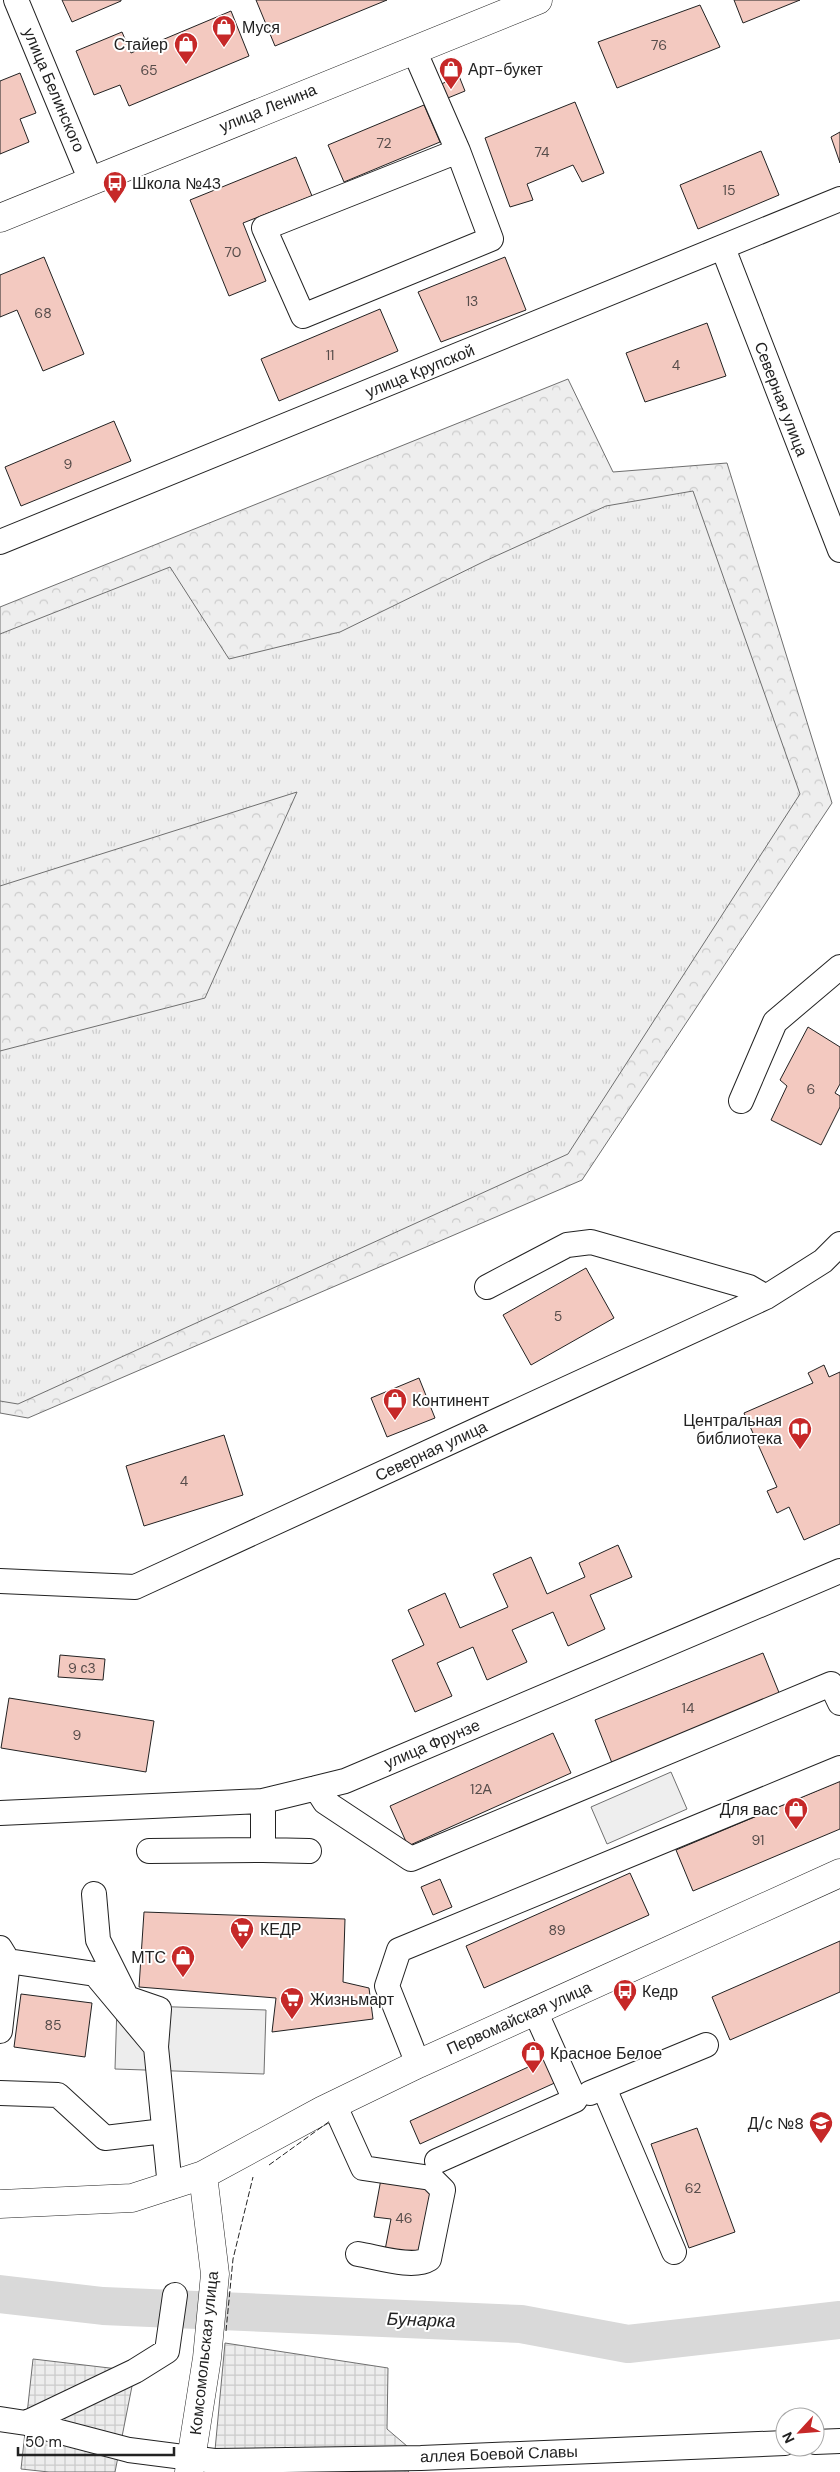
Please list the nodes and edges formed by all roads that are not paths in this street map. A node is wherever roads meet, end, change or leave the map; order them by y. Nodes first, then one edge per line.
1 (16, 0) edge
2 (538, 0) edge
3 (414, 50) junction
4 (458, 151) junction
5 (91, 181) junction
6 (840, 199) edge
7 (0, 218) edge
8 (723, 248) junction
9 (0, 542) edge
10 (840, 550) edge
11 (840, 967) edge
12 (741, 1101) dead end
13 (840, 1244) edge
14 (487, 1287) dead end
15 (766, 1297) junction
16 (840, 1570) edge
17 (0, 1581) edge
18 (840, 1703) edge
19 (840, 1768) edge
20 (316, 1788) junction
21 (264, 1801) junction
22 (0, 1813) edge
23 (263, 1850) junction
24 (309, 1851) dead end
25 (149, 1852) dead end
26 (840, 1873) edge
27 (94, 1894) dead end
28 (4, 1954) edge
29 (535, 2011) junction
30 (0, 2031) edge
31 (706, 2045) dead end
32 (156, 2047) junction
33 (418, 2064) junction
34 (604, 2088) junction
35 (0, 2093) edge
36 (575, 2100) junction
37 (334, 2104) junction
38 (164, 2131) junction
39 (437, 2160) dead end
40 (203, 2175) junction
41 (170, 2187) junction
42 (0, 2204) edge
43 (674, 2252) dead end
44 (358, 2254) dead end
45 (175, 2295) dead end
46 (0, 2419) edge
47 (26, 2423) junction
48 (840, 2441) edge
49 (825, 2442) edge
50 (775, 2443) edge
51 (198, 2464) edge

1 - 5 street, улица Белинского
2 - 3 main road, улица Ленина
3 - 4 street
3 - 5 main road, улица Ленина
4 - 4 street
5 - 7 main road, улица Ленина
6 - 8 street, улица Крупской
8 - 9 street, улица Крупской
8 - 10 street, Северная улица
11 - 12 street
13 - 15 street, Северная улица
14 - 15 street
15 - 17 street, Северная улица
16 - 20 street, улица Фрунзе
18 - 20 street
19 - 33 street
20 - 21 street, улица Фрунзе
21 - 22 street, улица Фрунзе
21 - 23 street
23 - 24 street
23 - 25 street
26 - 29 main road, Первомайская улица
27 - 32 street
28 - 30 street
28 - 32 street
29 - 33 main road, Первомайская улица
29 - 36 street
31 - 34 street
32 - 38 street
33 - 37 main road, Первомайская улица
34 - 36 street
34 - 43 street
35 - 38 street
36 - 39 street
37 - 40 main road, Первомайская улица
37 - 44 street
38 - 41 street
40 - 41 main road, Первомайская улица
40 - 51 main road, Комсомольская улица
41 - 42 main road, Первомайская улица
45 - 47 street
46 - 47 street, аллея Боевой Славы
47 - 51 street, аллея Боевой Славы
48 - 49 street
50 - 51 street, аллея Боевой Славы

